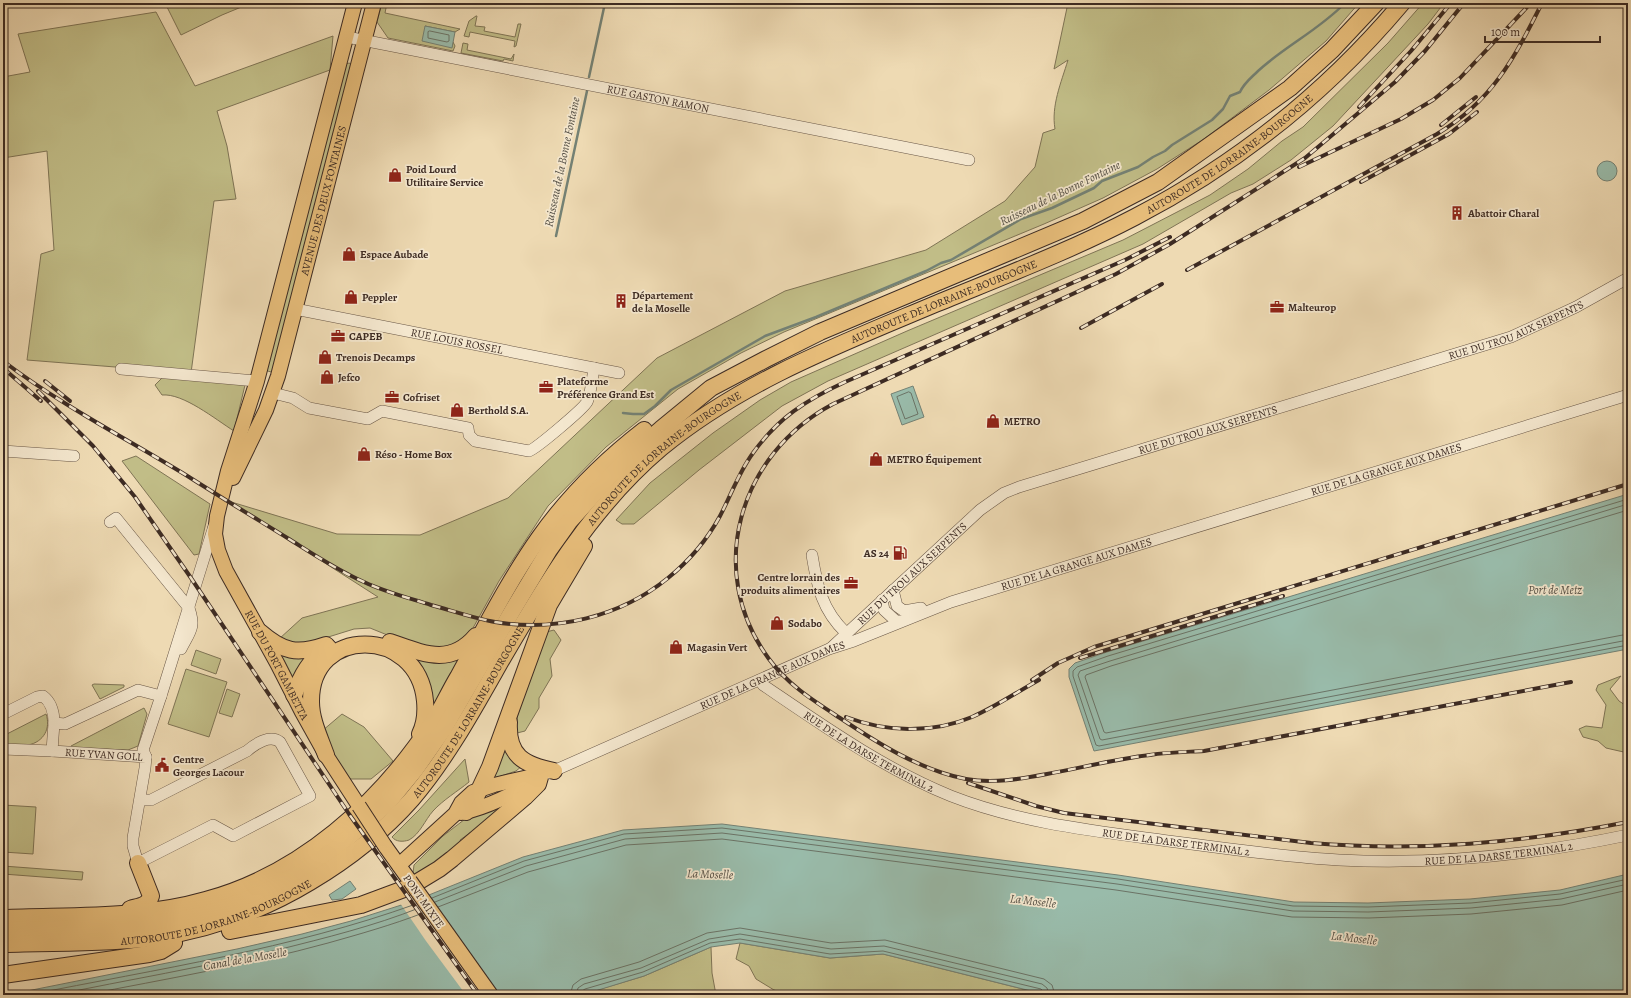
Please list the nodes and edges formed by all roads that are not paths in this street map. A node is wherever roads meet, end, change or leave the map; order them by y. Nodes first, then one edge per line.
1 (355, 3) edge
2 (374, 3) edge
3 (1376, 3) edge
4 (1402, 3) edge
5 (347, 37) junction
6 (365, 40) junction
7 (969, 160) dead end
8 (1628, 278) edge
9 (296, 309) junction
10 (594, 368) junction
11 (121, 369) dead end
12 (619, 373) dead end
13 (255, 387) junction
14 (711, 388) junction
15 (272, 395) junction
16 (1628, 395) edge
17 (3, 451) edge
18 (74, 456) dead end
19 (218, 510) junction
20 (110, 522) dead end
21 (589, 523) junction
22 (812, 555) dead end
23 (893, 590) junction
24 (503, 595) junction
25 (882, 600) junction
26 (949, 602) junction
27 (188, 607) junction
28 (901, 621) junction
29 (260, 632) junction
30 (846, 633) junction
31 (337, 641) junction
32 (829, 649) junction
33 (760, 680) junction
34 (294, 695) junction
35 (162, 696) junction
36 (3, 714) edge
37 (510, 714) junction
38 (54, 723) junction
39 (3, 750) edge
40 (412, 750) junction
41 (52, 751) junction
42 (326, 755) junction
43 (146, 757) junction
44 (547, 774) junction
45 (480, 789) junction
46 (140, 800) junction
47 (359, 806) joint
48 (461, 813) junction
49 (390, 823) junction
50 (1628, 835) edge
51 (385, 846) junction
52 (418, 848) junction
53 (138, 862) junction
54 (399, 865) junction
55 (408, 885) junction
56 (3, 908) edge
57 (111, 915) junction
58 (24, 917) junction
59 (3, 918) edge
60 (3, 930) edge
61 (230, 931) junction
62 (174, 943) junction
63 (3, 944) edge
64 (3, 955) edge
65 (3, 975) edge
66 (491, 995) edge

1 - 5 main road, AVENUE DES DEUX FONTAINES
2 - 6 main road, AVENUE DES DEUX FONTAINES
3 - 14 highway, AUTOROUTE DE LORRAINE-BOURGOGNE
4 - 21 highway, AUTOROUTE DE LORRAINE-BOURGOGNE
5 - 6 street, RUE GASTON RAMON
5 - 13 main road, AVENUE DES DEUX FONTAINES
6 - 7 street, RUE GASTON RAMON
6 - 9 main road, AVENUE DES DEUX FONTAINES
8 - 23 street, RUE DU TROU AUX SERPENTS
9 - 10 street, RUE LOUIS ROSSEL
9 - 15 main road, AVENUE DES DEUX FONTAINES
10 - 12 street, RUE LOUIS ROSSEL
10 - 15 street
11 - 13 street
13 - 15 street
13 - 19 main road, AVENUE DES DEUX FONTAINES
14 - 24 highway
14 - 60 highway, AUTOROUTE DE LORRAINE-BOURGOGNE
15 - 19 main road, AVENUE DES DEUX FONTAINES
16 - 26 street, RUE DE LA GRANGE AUX DAMES
17 - 18 street
19 - 27 street, AVENUE DES DEUX FONTAINES
19 - 29 main road, RUE DU FORT GAMBETTA
20 - 27 street
21 - 37 highway
21 - 49 highway, AUTOROUTE DE LORRAINE-BOURGOGNE
22 - 30 street
23 - 25 street, RUE DU TROU AUX SERPENTS
23 - 26 street
24 - 31 highway
24 - 40 highway
25 - 28 street
25 - 30 street, RUE DU TROU AUX SERPENTS
26 - 28 street, RUE DE LA GRANGE AUX DAMES
27 - 35 street, AVENUE DES DEUX FONTAINES
28 - 32 street, RUE DE LA GRANGE AUX DAMES
29 - 31 highway
29 - 34 main road, RUE DU FORT GAMBETTA
30 - 32 street, RUE DU TROU AUX SERPENTS
31 - 34 highway
32 - 33 street, RUE DE LA GRANGE AUX DAMES
33 - 44 street, RUE DE LA GRANGE AUX DAMES
33 - 50 street, RUE DE LA DARSE TERMINAL 2
34 - 42 main road, RUE DU FORT GAMBETTA
35 - 38 street
35 - 43 street, AVENUE DES DEUX FONTAINES
36 - 38 street
37 - 44 highway
37 - 45 highway
38 - 41 street
39 - 41 street, RUE YVAN GOLL
40 - 42 highway
40 - 57 highway
41 - 43 street, RUE YVAN GOLL
42 - 47 main road, RUE DU FORT GAMBETTA
43 - 46 street, RUE YVAN GOLL
44 - 45 main road
44 - 48 main road
44 - 55 highway
45 - 48 highway
46 - 53 street, RUE YVAN GOLL
46 - 53 street
47 - 51 main road, PONT MIXTE, bridge
48 - 52 main road
49 - 61 highway
49 - 63 highway, AUTOROUTE DE LORRAINE-BOURGOGNE
51 - 52 main road
51 - 54 main road, PONT MIXTE
52 - 54 main road
53 - 57 highway
54 - 55 main road, PONT MIXTE
55 - 61 highway
55 - 66 main road, PONT MIXTE, bridge
56 - 58 highway
57 - 58 highway
58 - 59 highway
61 - 62 highway
62 - 64 highway
62 - 65 highway

